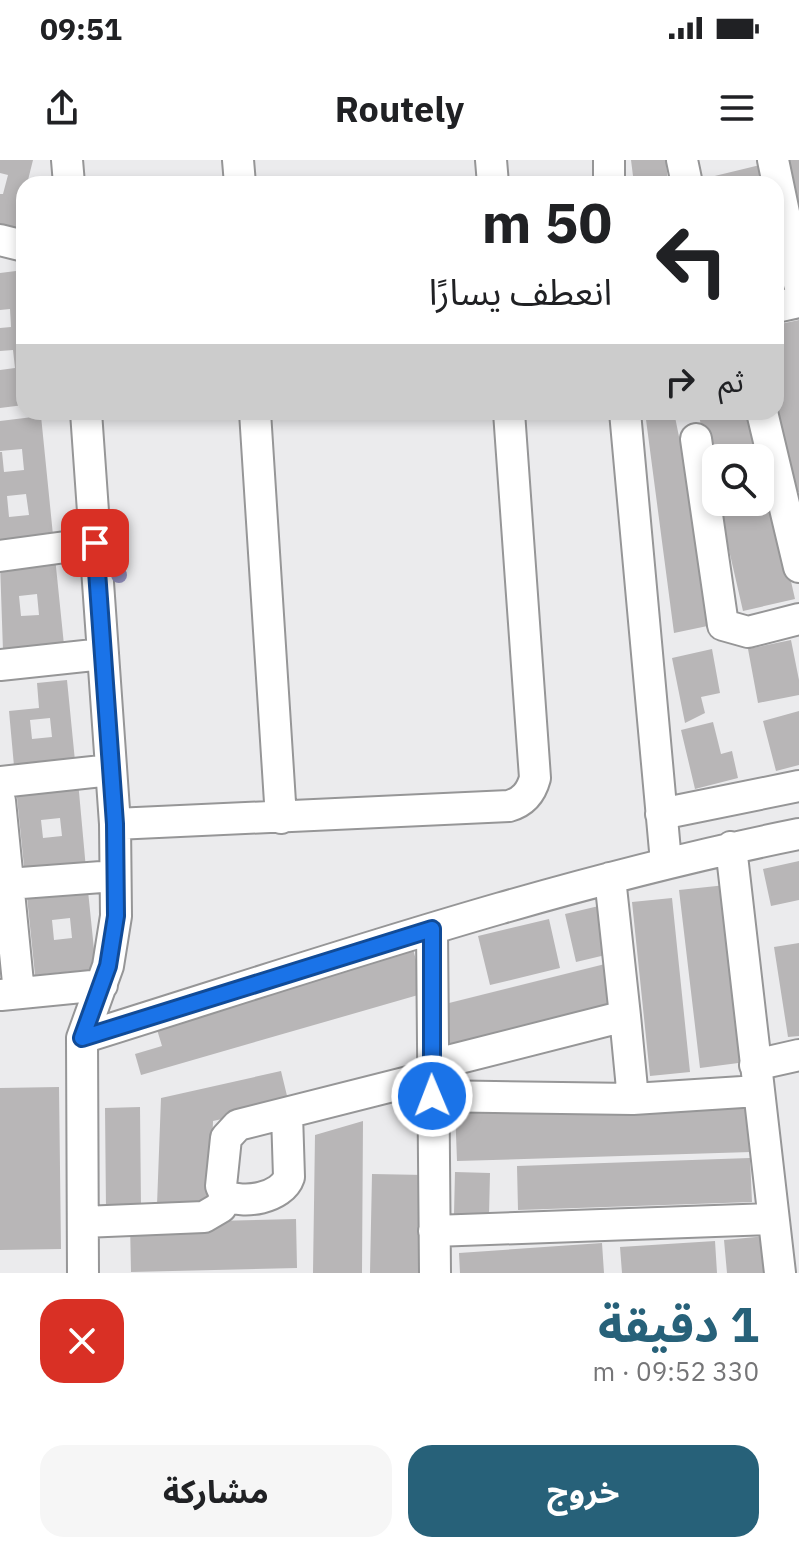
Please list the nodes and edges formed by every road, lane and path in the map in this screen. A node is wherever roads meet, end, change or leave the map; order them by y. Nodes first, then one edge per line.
1 (784, 212) edge
2 (799, 284) edge
3 (87, 420) edge
4 (256, 420) edge
5 (510, 420) edge
6 (626, 420) edge
7 (764, 420) edge
8 (696, 439) dead end
9 (793, 512) edge
10 (95, 543) junction
11 (0, 556) edge
12 (799, 567) edge
13 (799, 619) edge
14 (103, 654) junction
15 (0, 665) edge
16 (111, 770) junction
17 (0, 782) edge
18 (799, 786) edge
19 (0, 801) edge
20 (661, 814) junction
21 (281, 818) junction
22 (115, 824) junction
23 (799, 834) edge
24 (731, 847) junction
25 (666, 862) junction
26 (115, 876) junction
27 (610, 878) junction
28 (8, 884) junction
29 (6, 926) edge
30 (432, 929) junction
31 (102, 985) junction
32 (10, 994) edge
33 (625, 1016) junction
34 (82, 1038) junction
35 (799, 1055) edge
36 (756, 1078) junction
37 (432, 1079) junction
38 (633, 1099) junction
39 (288, 1126) junction
40 (225, 1195) junction
41 (773, 1219) junction
42 (83, 1222) junction
43 (434, 1231) junction
44 (83, 1273) edge
45 (435, 1273) edge
46 (780, 1273) edge

1 - 2 street
3 - 10 street
4 - 21 street
5 - 21 street
6 - 20 street
7 - 9 street
8 - 13 street
9 - 12 street
10 - 11 street
10 - 14 street
14 - 15 street
14 - 16 street
16 - 17 street
16 - 22 street
18 - 20 street
19 - 28 street
20 - 25 street
21 - 22 street
22 - 26 street
23 - 24 street
24 - 25 street
24 - 36 street
25 - 27 street
26 - 28 street
26 - 31 street
27 - 30 street
27 - 33 street
28 - 29 street
29 - 32 street
30 - 34 street
30 - 37 street
31 - 32 street
31 - 34 street
33 - 37 street
33 - 38 street
34 - 42 street
35 - 36 street
36 - 38 street
36 - 41 street
37 - 38 street
37 - 39 street
37 - 43 street
39 - 40 street
39 - 40 street
40 - 42 street
41 - 43 street
41 - 46 street
42 - 44 street
43 - 45 street

